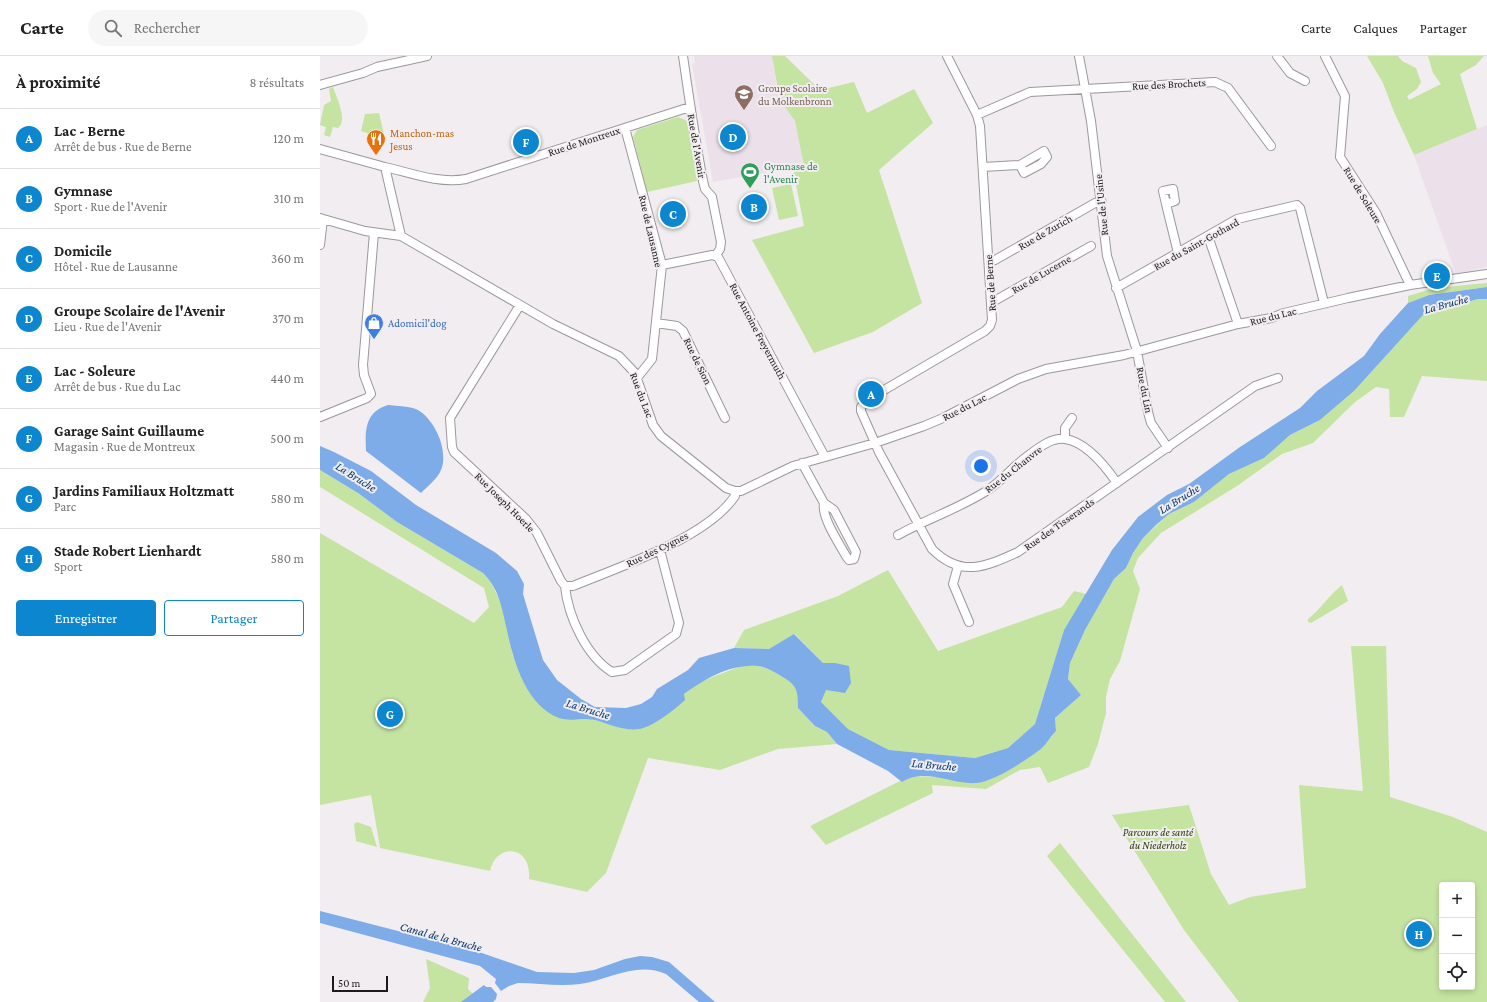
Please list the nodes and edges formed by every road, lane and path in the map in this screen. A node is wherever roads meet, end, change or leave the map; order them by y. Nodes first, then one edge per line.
1 (427, 56) edge
2 (683, 56) edge
3 (946, 56) edge
4 (1079, 56) edge
5 (1277, 56) edge
6 (1325, 56) edge
7 (1305, 81) dead end
8 (320, 85) edge
9 (1084, 89) junction
10 (690, 107) junction
11 (977, 115) junction
12 (625, 128) junction
13 (1271, 146) dead end
14 (320, 150) edge
15 (1020, 165) dead end
16 (385, 167) junction
17 (983, 167) junction
18 (1102, 202) junction
19 (1166, 204) dead end
20 (322, 219) edge
21 (374, 233) junction
22 (401, 236) junction
23 (1208, 236) junction
24 (320, 245) edge
25 (1090, 246) dead end
26 (1178, 253) junction
27 (716, 255) junction
28 (989, 262) junction
29 (662, 266) junction
30 (1487, 274) edge
31 (1410, 285) junction
32 (1116, 288) junction
33 (991, 301) junction
34 (1324, 303) junction
35 (520, 305) junction
36 (656, 323) junction
37 (1238, 324) junction
38 (1137, 351) junction
39 (637, 378) junction
40 (1278, 378) dead end
41 (320, 416) edge
42 (725, 418) dead end
43 (1072, 418) dead end
44 (1065, 439) junction
45 (875, 443) junction
46 (1168, 448) junction
47 (825, 457) junction
48 (802, 463) junction
49 (1117, 483) junction
50 (735, 491) junction
51 (824, 503) junction
52 (918, 524) junction
53 (898, 536) dead end
54 (660, 550) junction
55 (958, 566) junction
56 (565, 586) junction
57 (969, 622) dead end

1 - 8 street
2 - 10 street, Rue de l'Avenir
3 - 11 street, Rue de Berne
4 - 9 street, Rue de l'Usine
5 - 7 street
6 - 31 street, Rue de Soleure
9 - 11 street, Rue des Brochets
9 - 13 street, Rue des Brochets
9 - 18 street, Rue de l'Usine
10 - 12 street, Rue de Montreux
10 - 27 street, Rue de l'Avenir
11 - 17 street, Rue de Berne
12 - 16 street, Rue de Montreux
12 - 29 street, Rue de Lausanne
14 - 16 street, Rue de Montreux
15 - 17 street
16 - 22 street
17 - 28 street, Rue de Berne
18 - 28 street, Rue de Zurich
18 - 32 street, Rue de l'Usine
19 - 26 street
20 - 21 street
20 - 24 street
21 - 22 street
21 - 41 street
22 - 35 street, Rue du Lac
23 - 26 street, Rue du Saint-Gothard
23 - 34 street, Rue du Saint-Gothard
23 - 37 street
25 - 33 street, Rue de Lucerne
26 - 32 street, Rue du Saint-Gothard
27 - 29 street
27 - 47 street, Rue Antoine Freyermuth
28 - 33 street, Rue de Berne
29 - 36 street, Rue de Lausanne
30 - 31 street, Rue du Lac
31 - 34 street, Rue du Lac
32 - 38 street, Rue de l'Usine
33 - 45 street, Rue de Berne
34 - 37 street, Rue du Lac
35 - 39 street, Rue du Lac
35 - 56 street, Rue Joseph Hoerle
36 - 39 street, Rue de Lausanne
36 - 42 street, Rue de Sion
37 - 38 street, Rue du Lac
38 - 45 street, Rue du Lac
38 - 46 street, Rue du Lin
39 - 50 street, Rue du Lac
40 - 46 street, Rue des Tisserands
43 - 44 street
44 - 49 street
44 - 52 street, Rue du Chanvre
45 - 47 street, Rue du Lac
45 - 52 street, Rue des Tisserands
46 - 49 street, Rue des Tisserands
47 - 48 street, Rue du Lac
48 - 50 street, Rue du Lac
48 - 51 street
49 - 55 street, Rue des Tisserands
50 - 54 street, Rue des Cygnes
51 - 51 street
52 - 53 street, Rue du Chanvre
52 - 55 street, Rue des Tisserands
54 - 56 street, Rue des Cygnes
54 - 56 street
55 - 57 street

